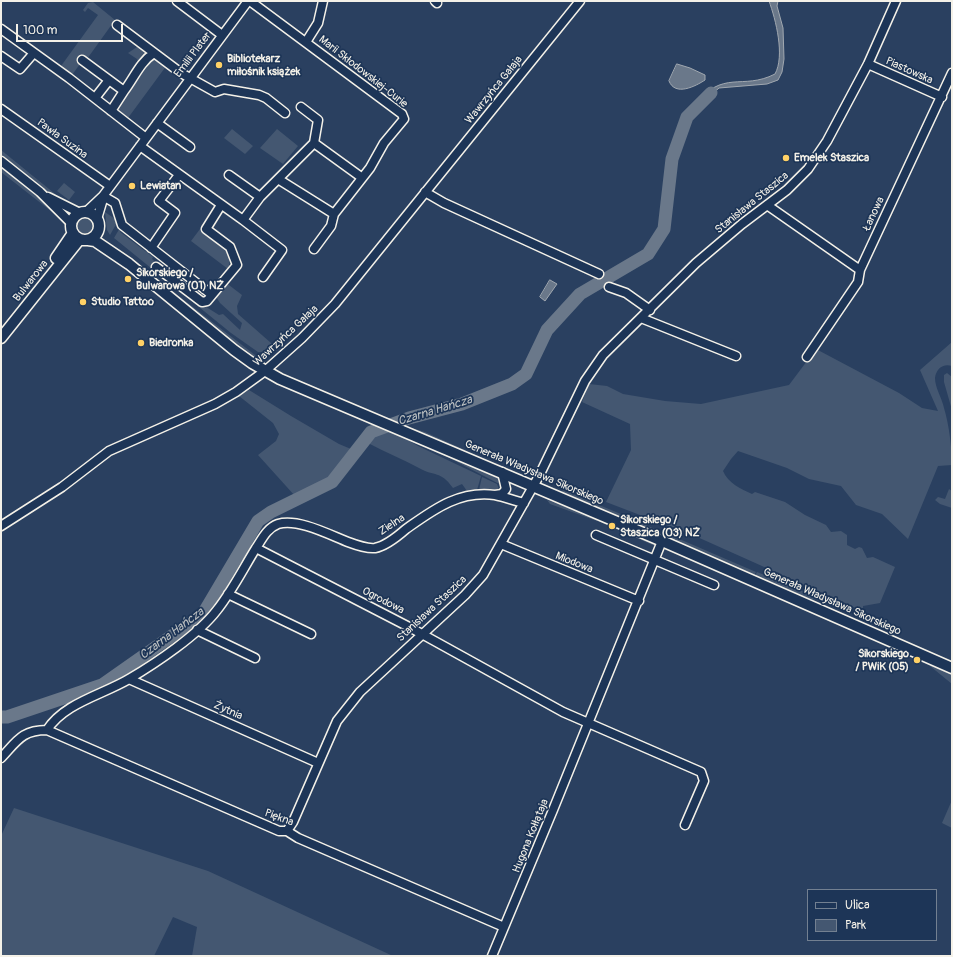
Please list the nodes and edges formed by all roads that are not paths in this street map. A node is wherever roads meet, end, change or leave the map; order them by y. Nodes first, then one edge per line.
1 (177, 1) edge
2 (249, 1) edge
3 (323, 1) edge
4 (580, 1) edge
5 (896, 1) edge
6 (117, 26) dead end
7 (1, 29) edge
8 (222, 35) junction
9 (306, 42) junction
10 (154, 53) junction
11 (33, 54) junction
12 (1, 56) edge
13 (82, 60) dead end
14 (868, 64) junction
15 (952, 73) edge
16 (190, 78) junction
17 (109, 80) junction
18 (124, 91) junction
19 (942, 97) junction
20 (95, 98) junction
21 (301, 107) dead end
22 (1, 109) edge
23 (111, 111) junction
24 (285, 113) dead end
25 (157, 123) junction
26 (146, 138) junction
27 (314, 143) junction
28 (140, 146) junction
29 (190, 147) dead end
30 (1, 161) edge
31 (179, 175) junction
32 (229, 175) dead end
33 (361, 177) junction
34 (278, 179) junction
35 (110, 186) junction
36 (40, 192) junction
37 (425, 192) junction
38 (103, 196) junction
39 (260, 197) junction
40 (221, 205) junction
41 (767, 205) junction
42 (83, 212) junction
43 (334, 214) junction
44 (97, 219) junction
45 (242, 220) junction
46 (98, 229) junction
47 (78, 234) junction
48 (151, 248) junction
49 (314, 249) dead end
50 (129, 264) junction
51 (156, 267) dead end
52 (860, 270) junction
53 (599, 274) dead end
54 (262, 277) dead end
55 (609, 287) dead end
56 (212, 295) junction
57 (650, 310) junction
58 (641, 318) junction
59 (1, 329) edge
60 (1, 338) edge
61 (736, 356) dead end
62 (807, 357) dead end
63 (265, 371) junction
64 (502, 472) junction
65 (534, 486) junction
66 (494, 495) junction
67 (524, 503) junction
68 (1, 526) edge
69 (596, 534) dead end
70 (662, 541) junction
71 (501, 544) junction
72 (256, 548) junction
73 (655, 559) junction
74 (714, 585) dead end
75 (228, 594) junction
76 (638, 601) junction
77 (197, 630) junction
78 (311, 634) dead end
79 (421, 634) junction
80 (255, 658) dead end
81 (952, 668) edge
82 (129, 679) junction
83 (587, 723) junction
84 (46, 730) junction
85 (1, 758) edge
86 (318, 763) junction
87 (685, 825) dead end
88 (287, 831) junction
89 (504, 927) junction
90 (492, 956) edge

1 - 8 street
2 - 8 street, Emilii Plater
2 - 9 street, Marii Skłodowskiej-Curie
3 - 9 street
4 - 37 street, Wawrzyńca Gałaja
5 - 14 street, Stanisława Staszica
6 - 10 street
7 - 11 street
8 - 16 street, Emilii Plater
9 - 33 street, Marii Skłodowskiej-Curie
10 - 16 street
10 - 18 street
11 - 12 street
11 - 20 street
13 - 17 street
14 - 19 street, Piastowska
14 - 41 street, Stanisława Staszica
15 - 19 street, Łanowa
16 - 24 street
16 - 25 street, Emilii Plater
17 - 18 street
17 - 20 street
18 - 23 street
19 - 52 street, Łanowa
20 - 23 street
21 - 27 street
22 - 35 street, Pawła Suzina
23 - 26 street
25 - 26 street, Emilii Plater
25 - 29 street
26 - 28 street, Emilii Plater
27 - 33 street
27 - 34 street
28 - 31 street
28 - 35 street, Emilii Plater
30 - 36 street, Generała Władysława Sikorskiego
31 - 40 street
31 - 48 street
32 - 39 street
33 - 43 street, Marii Skłodowskiej-Curie
34 - 39 street
34 - 43 street
35 - 38 street, Emilii Plater
36 - 42 street, Generała Władysława Sikorskiego
36 - 47 street, Generała Władysława Sikorskiego
37 - 53 street
37 - 63 street, Wawrzyńca Gałaja
38 - 42 street, Emilii Plater
38 - 44 street, Emilii Plater
38 - 48 street
39 - 45 street
40 - 45 street
40 - 56 street
41 - 52 street
41 - 57 street, Stanisława Staszica
42 - 44 main road
42 - 47 main road
43 - 49 street, Marii Skłodowskiej-Curie
44 - 46 main road
45 - 54 street
46 - 47 main road
46 - 50 main road, Generała Władysława Sikorskiego
47 - 50 main road, Generała Władysława Sikorskiego
47 - 59 main road, Bulwarowa
47 - 60 main road, Bulwarowa
48 - 56 street
50 - 63 main road, Generała Władysława Sikorskiego
51 - 56 street
52 - 62 street, Łanowa
55 - 57 street
57 - 58 street, Stanisława Staszica
58 - 61 street
58 - 65 street, Stanisława Staszica
63 - 64 main road, Generała Władysława Sikorskiego
63 - 68 street, Wawrzyńca Gałaja
64 - 65 main road, Generała Władysława Sikorskiego
64 - 66 street
65 - 67 street, Stanisława Staszica
65 - 70 main road, Generała Władysława Sikorskiego
66 - 67 street, Zielna
66 - 72 street, Zielna
67 - 71 street, Stanisława Staszica
69 - 73 street
70 - 73 street, Hugona Kołłątaja
70 - 81 main road, Generała Władysława Sikorskiego
71 - 76 street, Miodowa
71 - 79 street, Stanisława Staszica
72 - 75 street
72 - 79 street, Ogrodowa
73 - 74 street
73 - 76 street, Hugona Kołłątaja
75 - 77 street
75 - 78 street
76 - 83 street, Hugona Kołłątaja
77 - 80 street
77 - 82 street
79 - 83 street, Ogrodowa
79 - 86 street, Stanisława Staszica
82 - 84 street
82 - 86 street, Żytnia
83 - 87 street
83 - 89 street, Hugona Kołłątaja
84 - 85 street
84 - 88 street, Piękna
86 - 88 street, Stanisława Staszica
88 - 89 street, Piękna
89 - 90 street, Hugona Kołłątaja

